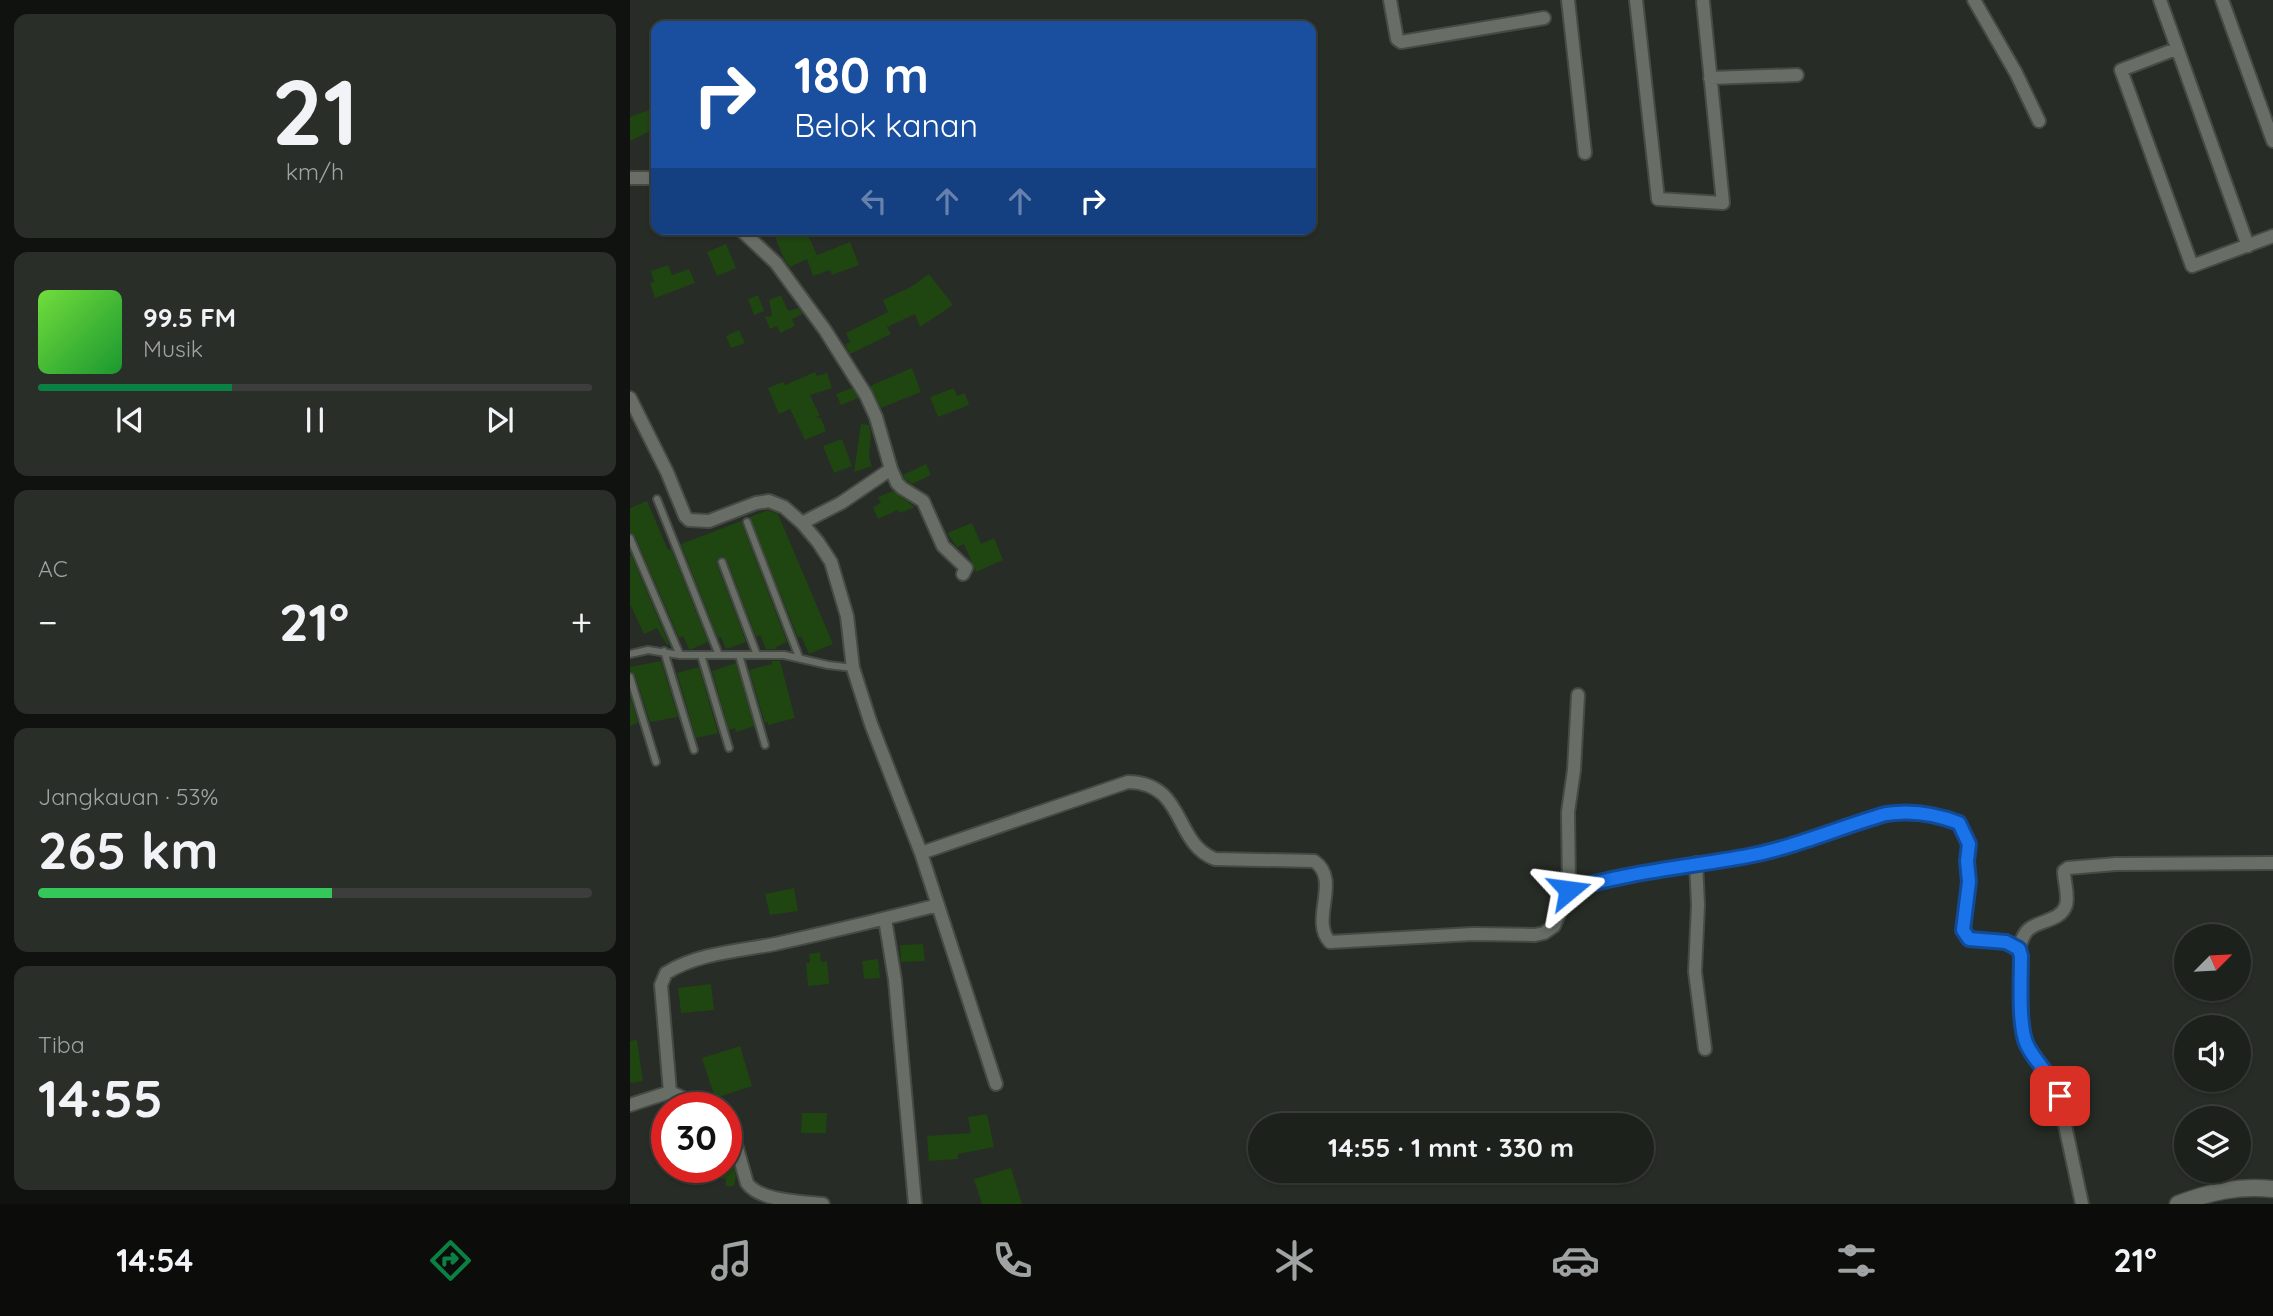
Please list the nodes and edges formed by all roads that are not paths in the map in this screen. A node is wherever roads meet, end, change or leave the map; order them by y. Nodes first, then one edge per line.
1 (1390, 0) edge
2 (1568, 0) edge
3 (1636, 0) edge
4 (1973, 0) edge
5 (2160, 0) edge
6 (2222, 0) edge
7 (1703, 2) dead end
8 (1544, 18) dead end
9 (2176, 49) junction
10 (1797, 75) dead end
11 (1710, 78) junction
12 (2039, 121) dead end
13 (2273, 141) edge
14 (1585, 153) dead end
15 (630, 178) edge
16 (651, 178) edge
17 (746, 235) edge
18 (2273, 236) edge
19 (2248, 246) junction
20 (630, 398) edge
21 (891, 469) junction
22 (657, 499) dead end
23 (747, 523) dead end
24 (802, 523) junction
25 (630, 538) edge
26 (722, 562) dead end
27 (963, 574) dead end
28 (664, 651) junction
29 (630, 654) edge
30 (681, 655) junction
31 (701, 655) junction
32 (719, 655) junction
33 (739, 655) junction
34 (757, 655) junction
35 (799, 657) junction
36 (853, 668) junction
37 (630, 677) edge
38 (1578, 695) dead end
39 (765, 745) dead end
40 (729, 748) dead end
41 (694, 750) dead end
42 (656, 762) dead end
43 (921, 853) junction
44 (1696, 863) junction
45 (2273, 863) edge
46 (1569, 890) junction
47 (938, 905) junction
48 (885, 919) junction
49 (2019, 949) junction
50 (1705, 1049) dead end
51 (996, 1084) dead end
52 (670, 1092) edge
53 (651, 1098) edge
54 (630, 1105) edge
55 (742, 1166) edge
56 (2273, 1189) edge
57 (823, 1204) edge
58 (915, 1204) edge
59 (2082, 1204) edge
60 (2178, 1204) edge

1 - 8 street
2 - 14 street
3 - 11 street
4 - 12 street
5 - 9 street
6 - 13 street
7 - 11 street
9 - 19 street
9 - 19 street
10 - 11 street
15 - 16 street
17 - 21 street
18 - 19 street
20 - 24 street
21 - 24 street
21 - 27 street
22 - 32 lane
23 - 35 lane
24 - 36 street
25 - 30 lane
26 - 34 lane
28 - 29 lane
28 - 30 lane
28 - 41 lane
30 - 31 lane
31 - 32 lane
31 - 40 lane
32 - 33 lane
33 - 34 lane
33 - 39 lane
34 - 35 lane
35 - 36 lane
36 - 43 street
37 - 42 lane
38 - 46 street
43 - 46 street
43 - 47 street
44 - 46 street
44 - 49 street
44 - 50 street
45 - 49 street
47 - 48 street
47 - 51 street
48 - 52 street
48 - 58 street
49 - 59 street
53 - 54 street
55 - 57 street
56 - 60 street

